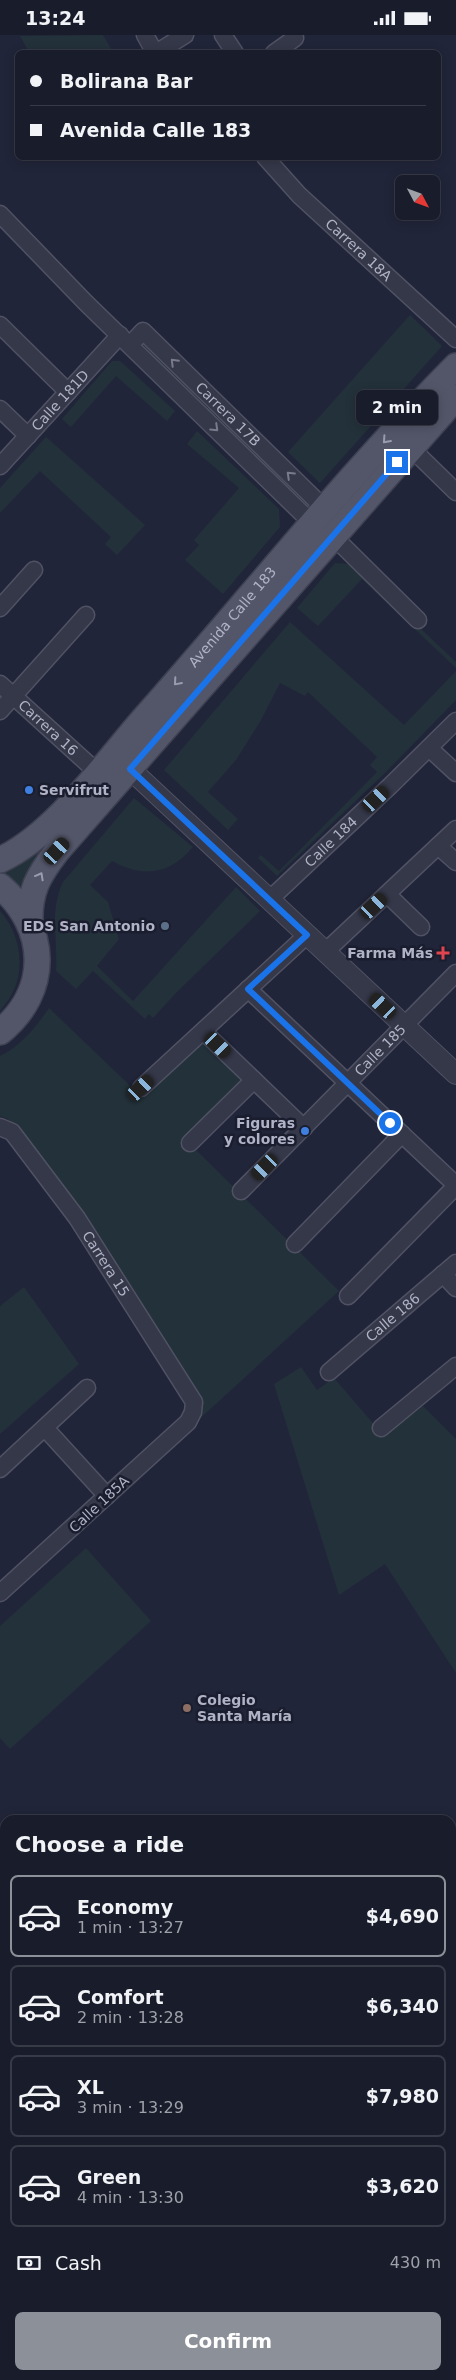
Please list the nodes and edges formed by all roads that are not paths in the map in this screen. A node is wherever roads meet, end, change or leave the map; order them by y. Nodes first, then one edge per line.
1 (145, 35) edge
2 (185, 35) edge
3 (224, 35) edge
4 (295, 38) dead end
5 (154, 50) edge
6 (161, 50) edge
7 (233, 50) edge
8 (278, 50) edge
9 (267, 160) edge
10 (0, 214) edge
11 (0, 325) edge
12 (456, 339) edge
13 (125, 340) junction
14 (456, 366) edge
15 (68, 392) junction
16 (207, 394) junction
17 (456, 397) edge
18 (194, 408) junction
19 (0, 409) edge
20 (28, 436) junction
21 (410, 447) junction
22 (0, 466) edge
23 (456, 492) edge
24 (324, 523) junction
25 (34, 570) dead end
26 (0, 608) edge
27 (86, 615) dead end
28 (418, 620) dead end
29 (0, 684) edge
30 (13, 697) junction
31 (0, 711) edge
32 (456, 721) edge
33 (429, 748) junction
34 (130, 769) junction
35 (97, 772) junction
36 (456, 773) edge
37 (456, 829) edge
38 (438, 846) junction
39 (0, 860) edge
40 (456, 863) edge
41 (0, 886) edge
42 (386, 894) junction
43 (269, 900) junction
44 (30, 923) junction
45 (421, 927) dead end
46 (307, 935) junction
47 (325, 952) junction
48 (456, 973) edge
49 (248, 989) junction
50 (405, 1027) junction
51 (203, 1031) junction
52 (0, 1032) edge
53 (456, 1074) edge
54 (254, 1081) junction
55 (348, 1083) junction
56 (141, 1088) dead end
57 (0, 1127) edge
58 (304, 1128) junction
59 (402, 1134) junction
60 (190, 1143) dead end
61 (456, 1185) edge
62 (241, 1191) dead end
63 (295, 1243) dead end
64 (456, 1263) edge
65 (443, 1274) junction
66 (456, 1288) edge
67 (348, 1296) dead end
68 (456, 1366) edge
69 (329, 1372) dead end
70 (87, 1388) dead end
71 (193, 1412) joint
72 (45, 1428) junction
73 (381, 1428) dead end
74 (0, 1469) edge
75 (107, 1496) junction
76 (1, 1590) edge

1 - 5 street
2 - 6 street
3 - 7 street
4 - 8 street
9 - 12 street, Carrera 18A
10 - 13 street, Carrera 17B
11 - 15 street
13 - 15 street, Calle 181D
16 -> 13 street, Carrera 17B
13 - 18 street, Carrera 17B
14 -> 24 main road, Avenida Calle 183
15 - 20 street, Calle 181D
16 - 18 street
24 -> 16 street, Carrera 17B
17 - 21 main road, Avenida Calle 183
18 -> 24 street, Carrera 17B
19 - 20 street
20 - 22 street, Calle 181D
21 - 23 street
21 - 24 main road, Avenida Calle 183
24 - 28 street, Carrera 17B
24 - 34 main road, Avenida Calle 183
24 -> 35 main road, Avenida Calle 183
25 - 26 street
27 - 30 street
29 - 30 street, Carrera 16
30 - 31 street
30 - 35 street, Carrera 16
32 - 33 street, Calle 184
33 - 36 street
33 - 43 street, Calle 184
34 - 43 street
44 -> 34 main road, Avenida Calle 183
35 - 39 main road, Avenida Calle 183
37 - 38 street
38 - 40 street
38 - 42 street
41 - 44 main road
42 - 45 street
42 - 47 street
43 - 46 street
44 - 52 main road
46 - 47 street
46 - 49 street
47 - 50 street
48 - 50 street, Calle 185
49 - 51 street
49 - 55 street
50 - 53 street
50 - 55 street, Calle 185
51 - 54 street
51 - 56 street
54 - 58 street
54 - 60 street
55 - 58 street, Calle 185
55 - 59 street
57 - 71 street, Carrera 15
58 - 62 street, Calle 185
59 - 61 street
59 - 63 street
61 - 67 street
64 - 65 street, Calle 186
65 - 66 street
65 - 69 street, Calle 186
68 - 73 street
70 - 72 street
71 - 75 street, Calle 185A
72 - 74 street
72 - 75 street
75 - 76 street, Calle 185A

